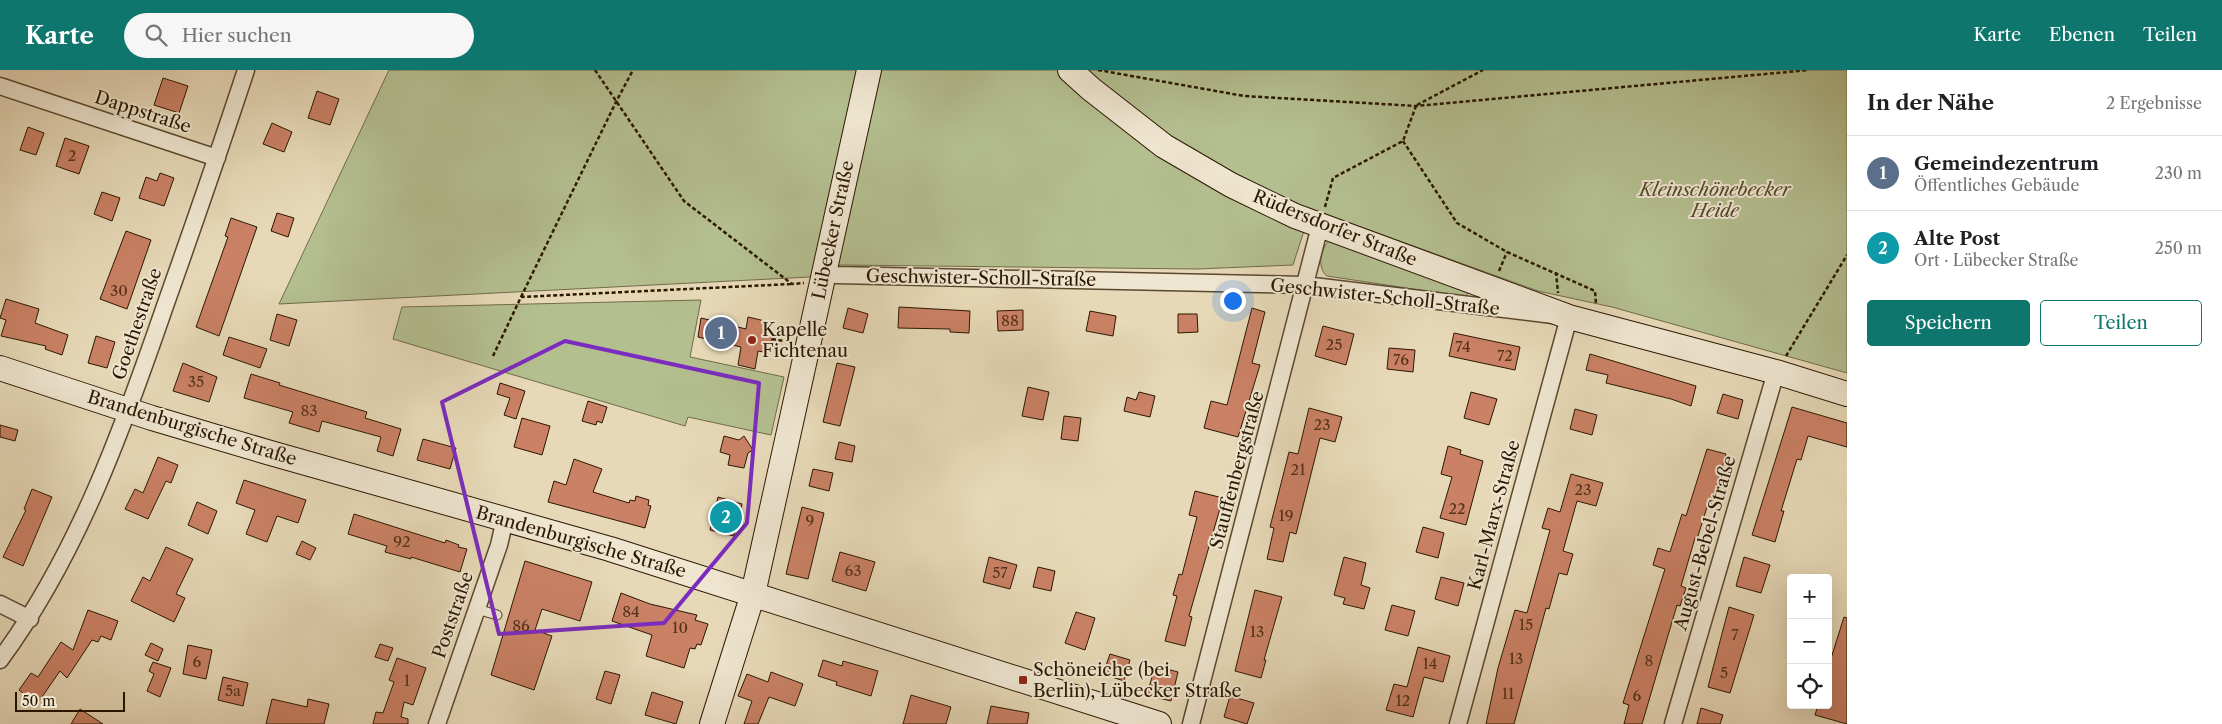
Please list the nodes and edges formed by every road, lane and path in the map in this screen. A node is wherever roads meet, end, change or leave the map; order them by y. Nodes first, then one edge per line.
1 (246, 70) edge
2 (595, 70) edge
3 (633, 70) edge
4 (869, 70) edge
5 (1070, 70) edge
6 (1097, 70) edge
7 (1483, 70) edge
8 (1809, 70) edge
9 (0, 86) edge
10 (616, 102) junction
11 (1416, 106) junction
12 (1403, 141) junction
13 (216, 158) junction
14 (1320, 226) junction
15 (1847, 255) edge
16 (822, 278) junction
17 (792, 284) junction
18 (1305, 285) junction
19 (521, 297) junction
20 (1569, 317) junction
21 (1593, 323) junction
22 (493, 356) dead end
23 (0, 368) edge
24 (1776, 372) junction
25 (1847, 394) edge
26 (129, 410) junction
27 (505, 519) junction
28 (753, 594) junction
29 (0, 604) edge
30 (477, 609) junction
31 (497, 615) dead end
32 (30, 619) junction
33 (0, 660) edge
34 (437, 724) edge
35 (712, 724) edge
36 (1159, 724) edge
37 (1191, 724) edge
38 (1458, 724) edge
39 (1673, 724) edge

1 - 13 street, Goethestraße
2 - 10 path
3 - 10 path
4 - 16 street, Lübecker Straße
5 - 14 street, Rüdersdorfer Straße
6 - 11 path
7 - 11 path
8 - 11 path
9 - 13 street, Dappstraße
10 - 17 path
10 - 19 path
11 - 12 path
12 - 14 path
12 - 21 path
13 - 26 street, Goethestraße
14 - 18 street, Stauffenbergstraße
14 - 20 street, Rüdersdorfer Straße
15 - 24 path
16 - 17 path
16 - 18 street, Geschwister-Scholl-Straße
16 - 28 street, Lübecker Straße
17 - 19 path
18 - 20 street, Geschwister-Scholl-Straße
18 - 37 street, Stauffenbergstraße
19 - 22 path
20 - 21 street, Geschwister-Scholl-Straße
20 - 38 street, Karl-Marx-Straße
21 - 24 street, Geschwister-Scholl-Straße
23 - 26 street, Brandenburgische Straße
24 - 25 street, Geschwister-Scholl-Straße
24 - 39 street, August-Bebel-Straße
26 - 27 street, Brandenburgische Straße
26 - 32 street, Goethestraße
27 - 28 street, Brandenburgische Straße
27 - 30 street, Poststraße
28 - 35 street, Lübecker Straße
28 - 36 street, Brandenburgische Straße
29 - 32 street
30 - 31 lane
30 - 34 street, Poststraße
32 - 33 street, Goethestraße

